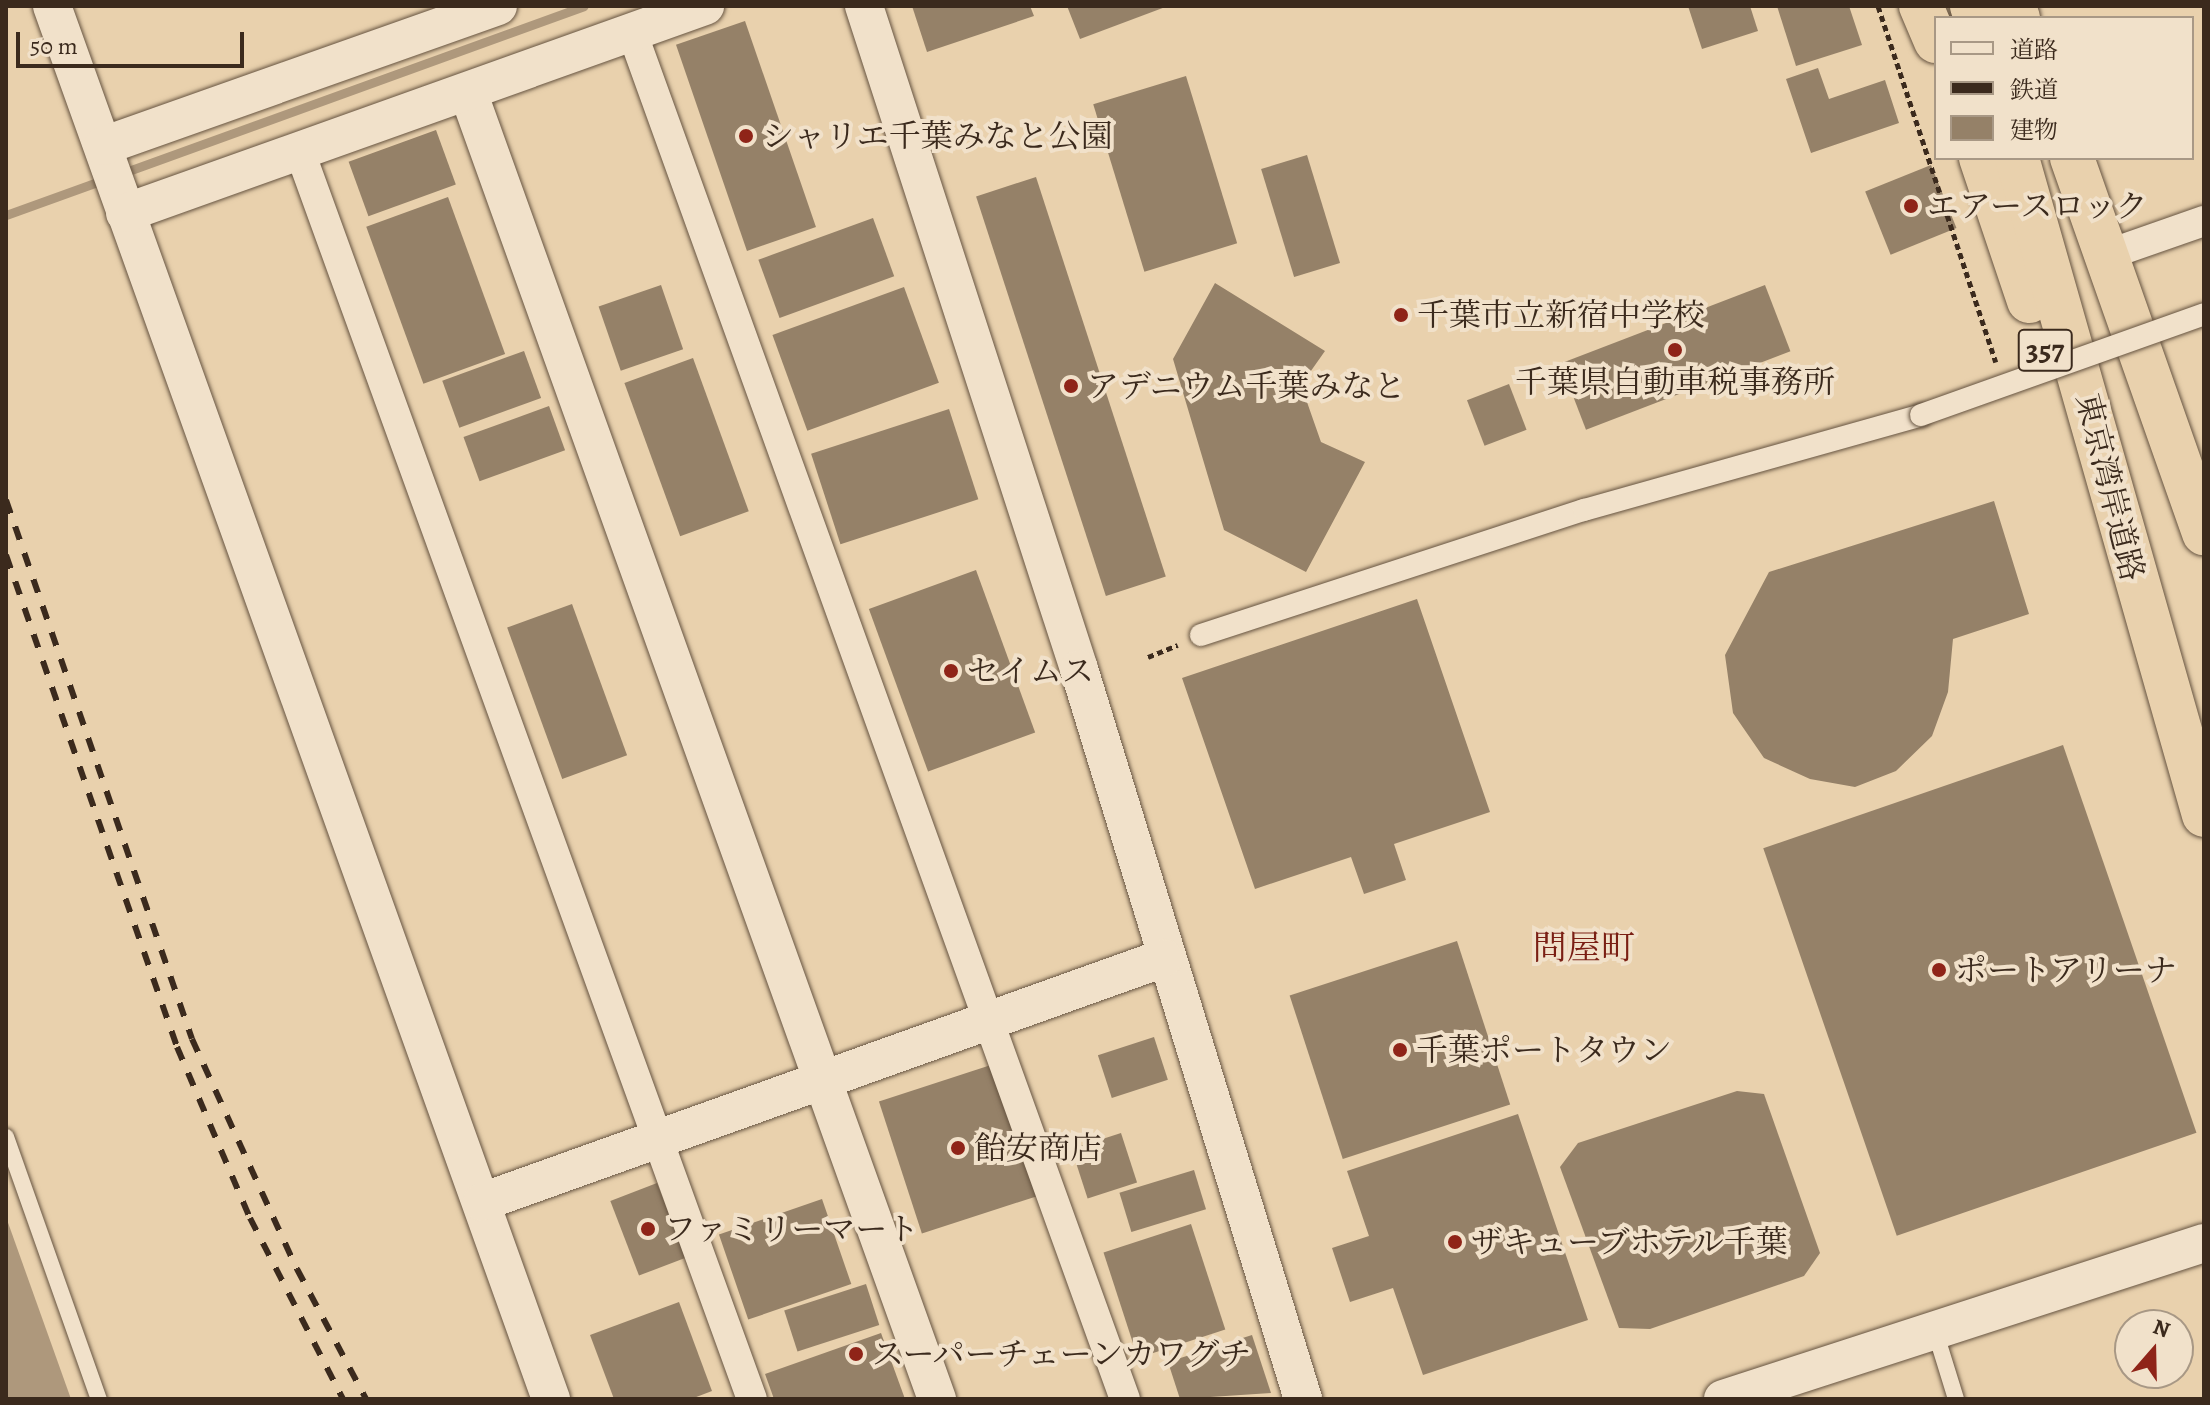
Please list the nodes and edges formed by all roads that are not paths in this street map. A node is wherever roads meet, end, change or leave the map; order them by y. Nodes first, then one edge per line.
1 (52, 6) edge
2 (498, 6) edge
3 (705, 6) edge
4 (864, 6) edge
5 (1921, 6) edge
6 (632, 32) junction
7 (1934, 36) edge
8 (468, 92) junction
9 (300, 152) junction
10 (1982, 160) edge
11 (2018, 160) edge
12 (2073, 160) edge
13 (114, 178) junction
14 (2204, 221) edge
15 (2104, 256) junction
16 (2204, 314) edge
17 (2204, 533) edge
18 (2120, 538) junction
19 (1201, 635) road end
20 (2204, 815) edge
21 (1164, 958) junction
22 (992, 1018) junction
23 (823, 1080) junction
24 (6, 1137) edge
25 (660, 1139) junction
26 (482, 1202) junction
27 (2204, 1243) edge
28 (1935, 1331) junction
29 (99, 1399) edge
30 (551, 1399) edge
31 (752, 1399) edge
32 (937, 1399) edge
33 (1125, 1399) edge
34 (1303, 1399) edge
35 (1723, 1399) edge
36 (1956, 1399) edge

1 - 13 street
2 - 13 street
3 - 6 street
4 - 21 street
5 - 7 highway
6 - 8 street
6 - 22 street
8 - 9 street
8 - 23 street
9 - 13 street
9 - 25 street
10 - 18 highway, 357
11 - 18 highway, 東京湾岸道路 / 357
12 - 15 highway, 東京湾岸道路
13 - 26 street
14 - 15 street
15 - 17 highway, 東京湾岸道路
16 - 19 street, bridge
18 - 20 highway, 東京湾岸道路 / 357
21 - 22 street
21 - 34 street
22 - 23 street
22 - 33 street
23 - 25 street
23 - 32 street
24 - 29 lane
25 - 26 street
25 - 31 street
26 - 30 street
27 - 28 street
28 - 35 street
28 - 36 lane

